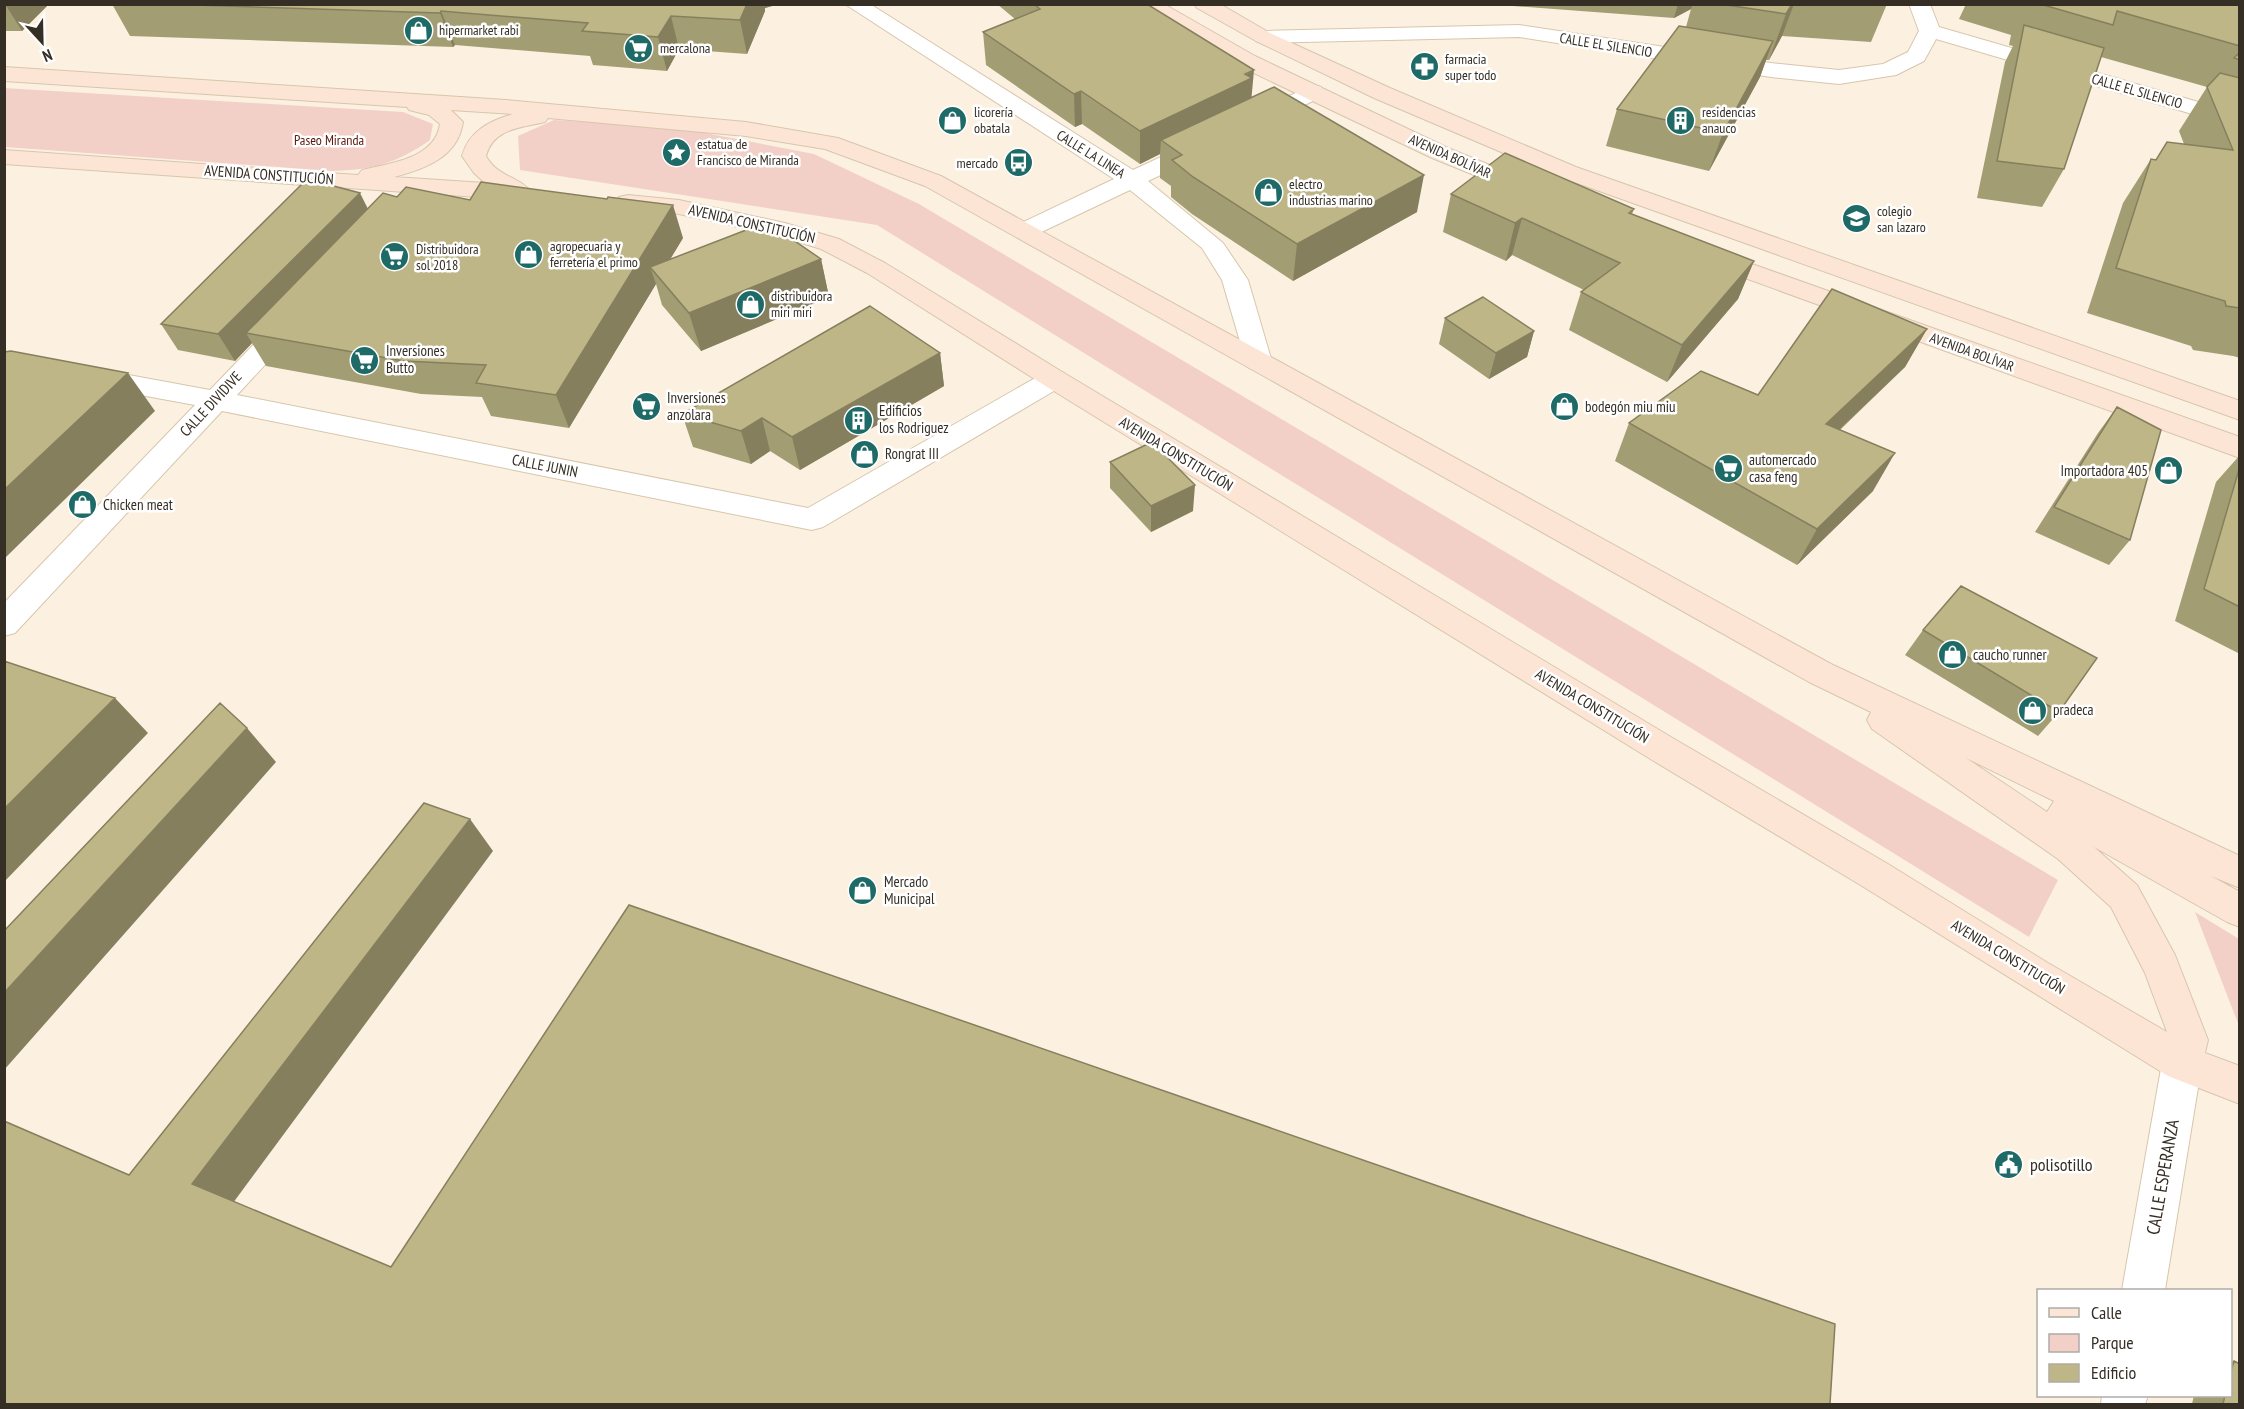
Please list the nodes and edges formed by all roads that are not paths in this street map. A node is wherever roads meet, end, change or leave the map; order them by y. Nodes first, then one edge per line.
1 (855, 4) edge
2 (1148, 4) edge
3 (1204, 4) edge
4 (1919, 4) edge
5 (1930, 31) junction
6 (1263, 38) junction
7 (4, 74) edge
8 (1313, 92) junction
9 (402, 101) junction
10 (571, 113) junction
11 (2240, 121) edge
12 (1239, 128) edge
13 (1217, 139) edge
14 (4, 157) edge
15 (345, 180) junction
16 (1132, 180) junction
17 (420, 187) junction
18 (519, 192) junction
19 (1545, 195) edge
20 (552, 196) edge
21 (606, 201) edge
22 (396, 213) edge
23 (1024, 231) junction
24 (1688, 249) edge
25 (305, 306) edge
26 (4, 361) edge
27 (1259, 362) junction
28 (1054, 379) junction
29 (215, 400) junction
30 (2240, 411) edge
31 (2240, 448) edge
32 (4, 624) edge
33 (1820, 674) junction
34 (2240, 873) edge
35 (2240, 911) edge
36 (2182, 1063) junction
37 (2240, 1085) edge
38 (2143, 1289) edge

1 - 16 street, CALLE LA LINEA
2 - 8 main road, AVENIDA BOLÍVAR
3 - 6 main road, AVENIDA BOLÍVAR
4 - 5 street
5 - 6 street, CALLE EL SILENCIO
5 - 11 street, CALLE EL SILENCIO
6 - 30 main road, AVENIDA BOLÍVAR
7 - 9 main road
8 - 12 street
8 - 19 main road, AVENIDA BOLÍVAR
9 - 10 main road
9 - 15 main road
10 - 18 main road
10 - 23 main road
13 - 16 street
14 - 15 main road, AVENIDA CONSTITUCIÓN
15 - 17 main road, AVENIDA CONSTITUCIÓN
16 - 23 street
16 - 27 street, CALLE LA LINEA
17 - 18 main road, AVENIDA CONSTITUCIÓN
17 - 22 street
18 - 20 main road, AVENIDA CONSTITUCIÓN
21 - 28 main road, AVENIDA CONSTITUCIÓN
23 - 27 main road
24 - 31 main road, AVENIDA BOLÍVAR
25 - 29 street, CALLE DIVIDIVE
26 - 29 street, CALLE JUNIN
27 - 33 main road
28 - 29 street, CALLE JUNIN
28 - 36 main road, AVENIDA CONSTITUCIÓN
29 - 32 street, CALLE DIVIDIVE
33 - 34 main road
33 - 35 main road
33 - 36 main road
36 - 37 main road, AVENIDA CONSTITUCIÓN
36 - 38 street, CALLE ESPERANZA

